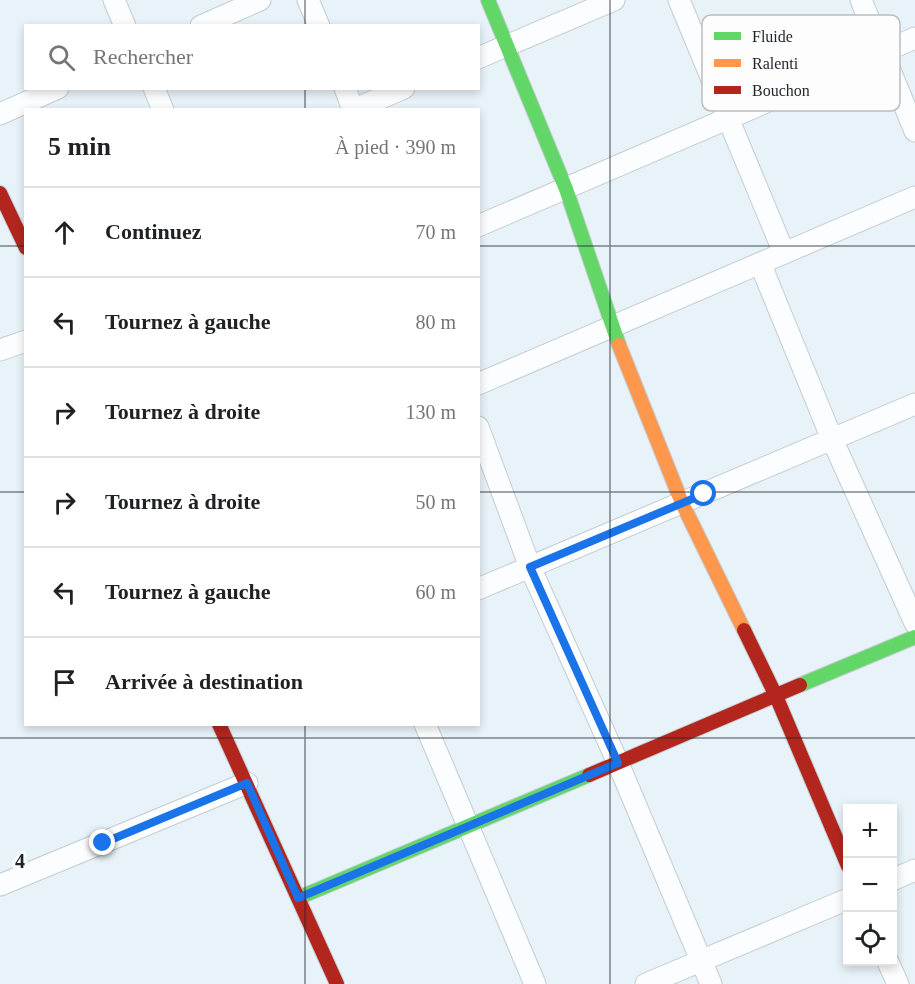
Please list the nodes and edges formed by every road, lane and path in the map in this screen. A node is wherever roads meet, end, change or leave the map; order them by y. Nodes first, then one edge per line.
1 (114, 0) edge
2 (260, 0) edge
3 (309, 0) edge
4 (488, 0) edge
5 (614, 0) edge
6 (679, 0) edge
7 (861, 0) edge
8 (867, 15) edge
9 (124, 24) edge
10 (206, 24) edge
11 (318, 24) edge
12 (915, 38) edge
13 (900, 44) edge
14 (507, 46) junction
15 (480, 57) edge
16 (702, 58) edge
17 (54, 90) edge
18 (155, 90) edge
19 (346, 90) edge
20 (399, 90) edge
21 (900, 95) edge
22 (162, 108) edge
23 (353, 108) edge
24 (355, 108) edge
25 (723, 111) edge
26 (743, 111) edge
27 (0, 114) edge
28 (726, 118) junction
29 (915, 131) edge
30 (566, 189) junction
31 (0, 193) edge
32 (915, 197) edge
33 (480, 225) edge
34 (24, 246) edge
35 (784, 253) junction
36 (760, 263) junction
37 (612, 327) junction
38 (24, 342) edge
39 (0, 350) edge
40 (480, 383) edge
41 (915, 404) edge
42 (480, 432) edge
43 (832, 439) junction
44 (682, 502) junction
45 (530, 567) junction
46 (480, 588) edge
47 (915, 623) edge
48 (915, 638) edge
49 (776, 696) junction
50 (220, 726) edge
51 (426, 726) edge
52 (618, 763) junction
53 (247, 783) junction
54 (469, 825) junction
55 (845, 858) edge
56 (915, 870) edge
57 (897, 878) edge
58 (0, 885) edge
59 (298, 898) junction
60 (843, 901) edge
61 (701, 961) junction
62 (890, 966) edge
63 (337, 984) edge
64 (535, 984) edge
65 (646, 984) edge
66 (711, 984) edge
67 (898, 984) edge

1 - 9 street
2 - 10 street
3 - 11 street
4 - 14 street
5 - 14 street
6 - 16 street
7 - 8 street
12 - 13 street
14 - 15 street
14 - 30 street
17 - 27 street
18 - 22 street
19 - 23 street
20 - 24 street
21 - 29 street
25 - 28 street
26 - 28 street
28 - 30 street
28 - 35 street
30 - 33 street
30 - 37 street
31 - 34 street
32 - 35 street
35 - 36 street
36 - 37 street
36 - 43 street
37 - 40 street
37 - 44 street
38 - 39 street
41 - 43 street
42 - 45 street
43 - 44 street
43 - 47 street
44 - 45 street
44 - 49 street
45 - 46 street
45 - 52 street
48 - 49 street
49 - 52 street
49 - 55 street
50 - 53 street
51 - 54 street
52 - 54 street
52 - 61 street
53 - 58 street
53 - 59 street
54 - 59 street
54 - 64 street
56 - 57 street
59 - 63 street
60 - 61 street
61 - 65 street
61 - 66 street
62 - 67 street

